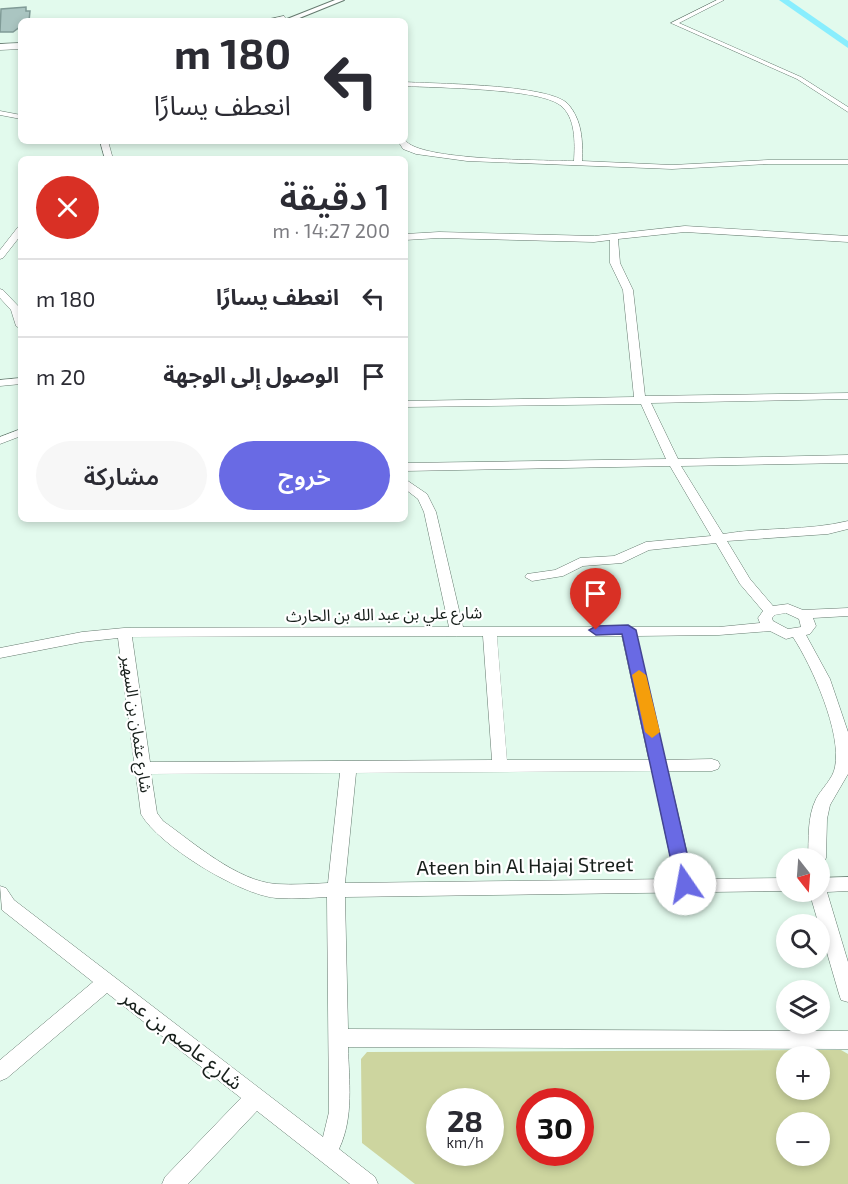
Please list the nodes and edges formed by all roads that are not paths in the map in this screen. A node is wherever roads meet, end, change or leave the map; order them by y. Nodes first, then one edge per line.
1 (334, 0) edge
2 (341, 0) edge
3 (721, 0) edge
4 (290, 18) edge
5 (291, 18) edge
6 (18, 45) edge
7 (0, 46) edge
8 (408, 84) edge
9 (845, 107) edge
10 (0, 113) edge
11 (18, 116) edge
12 (405, 144) edge
13 (848, 162) edge
14 (578, 164) junction
15 (18, 233) edge
16 (408, 237) edge
17 (615, 237) junction
18 (848, 239) edge
19 (0, 256) edge
20 (0, 292) edge
21 (18, 316) edge
22 (18, 381) edge
23 (0, 383) edge
24 (848, 396) edge
25 (643, 401) junction
26 (408, 404) edge
27 (18, 433) edge
28 (0, 441) edge
29 (848, 459) edge
30 (674, 463) junction
31 (408, 467) edge
32 (408, 485) edge
33 (848, 525) edge
34 (721, 538) junction
35 (532, 577) dead end
36 (770, 611) junction
37 (848, 612) edge
38 (802, 614) junction
39 (770, 627) junction
40 (628, 630) junction
41 (490, 631) junction
42 (457, 632) junction
43 (124, 633) junction
44 (798, 634) junction
45 (0, 653) edge
46 (660, 765) junction
47 (712, 765) dead end
48 (500, 766) junction
49 (349, 767) junction
50 (143, 768) junction
51 (149, 814) joint
52 (818, 848) edge
53 (685, 884) junction
54 (848, 884) edge
55 (776, 885) edge
56 (830, 885) edge
57 (336, 890) junction
58 (0, 893) edge
59 (821, 902) edge
60 (107, 982) junction
61 (848, 994) edge
62 (337, 1038) junction
63 (848, 1040) edge
64 (0, 1072) edge
65 (255, 1098) junction
66 (327, 1152) junction
67 (173, 1184) edge
68 (368, 1184) edge

1 - 4 main road
2 - 5 main road
3 - 9 street
6 - 7 highway
8 - 14 street
10 - 11 street
12 - 14 street
13 - 14 street
15 - 19 street
16 - 17 street
17 - 18 street
17 - 25 street
20 - 21 street
22 - 23 street
24 - 25 street
25 - 26 street
25 - 30 street
27 - 28 street
29 - 30 street
30 - 31 street
30 - 34 street
32 - 42 street
33 - 34 street
34 - 35 street
34 - 36 street
36 - 38 street
36 - 39 street
37 - 38 street
38 - 44 street
39 - 40 street, شارع علي بن عبد الله بن الحارث
39 - 44 street, شارع علي بن عبد الله بن الحارث
40 - 41 street, شارع علي بن عبد الله بن الحارث
40 - 46 street
41 - 42 street, شارع علي بن عبد الله بن الحارث
41 - 48 street
42 - 43 street, شارع علي بن عبد الله بن الحارث
43 - 45 street, شارع علي بن عبد الله بن الحارث
43 - 50 street, شارع عثمان بن السهير
44 - 52 street
46 - 47 street
46 - 48 street
46 - 53 street
48 - 49 street
49 - 50 street
49 - 57 street
50 - 51 street, شارع عثمان بن السهير
51 - 57 street, Ateen bin Al Hajaj Street
53 - 55 street, Ateen bin Al Hajaj Street
53 - 57 street, Ateen bin Al Hajaj Street
54 - 56 street
57 - 62 street
58 - 60 street, شارع عاصم بن عمر
59 - 61 street
60 - 64 street
60 - 65 street, شارع عاصم بن عمر
62 - 63 street
62 - 66 street
65 - 66 street, شارع عاصم بن عمر
65 - 67 street
66 - 68 street, شارع عاصم بن عمر

